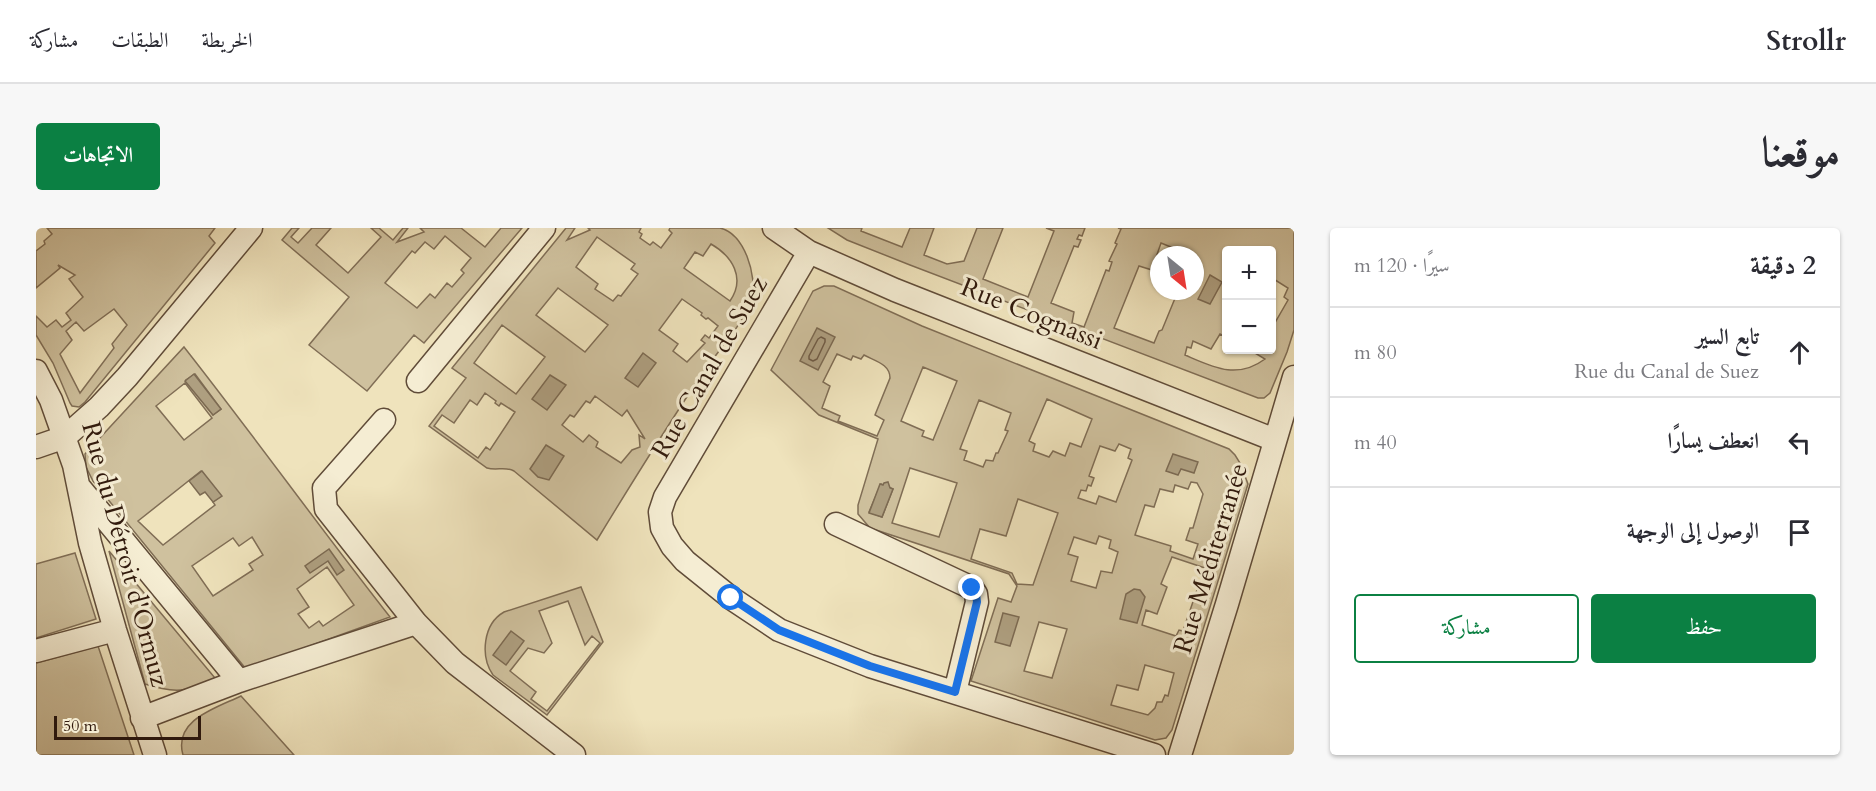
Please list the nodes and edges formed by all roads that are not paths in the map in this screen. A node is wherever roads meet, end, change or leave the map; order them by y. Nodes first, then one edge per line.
1 (251, 228) edge
2 (544, 228) edge
3 (774, 228) edge
4 (809, 252) junction
5 (36, 371) edge
6 (1294, 377) edge
7 (418, 381) dead end
8 (384, 420) dead end
9 (65, 437) junction
10 (1275, 440) junction
11 (36, 447) edge
12 (79, 487) junction
13 (836, 524) dead end
14 (416, 623) junction
15 (115, 630) junction
16 (36, 651) edge
17 (239, 681) junction
18 (955, 692) junction
19 (142, 718) junction
20 (155, 755) edge
21 (574, 755) edge
22 (1154, 755) edge
23 (1180, 755) edge

1 - 9 street
2 - 7 street
3 - 4 street, Rue Cognassi
4 - 10 street, Rue Cognassi
4 - 18 street, Rue Canal de Suez
5 - 9 street, Rue du Détroit d'Ormuz
6 - 10 street, Rue Méditerranée
8 - 14 street
9 - 11 street
9 - 12 street, Rue du Détroit d'Ormuz
10 - 23 street, Rue Méditerranée
12 - 15 street, Rue du Détroit d'Ormuz
12 - 17 street
13 - 18 street
14 - 17 street
14 - 21 street
15 - 16 street
15 - 19 street, Rue du Détroit d'Ormuz
17 - 19 street
18 - 22 street
19 - 20 street, Rue du Détroit d'Ormuz

